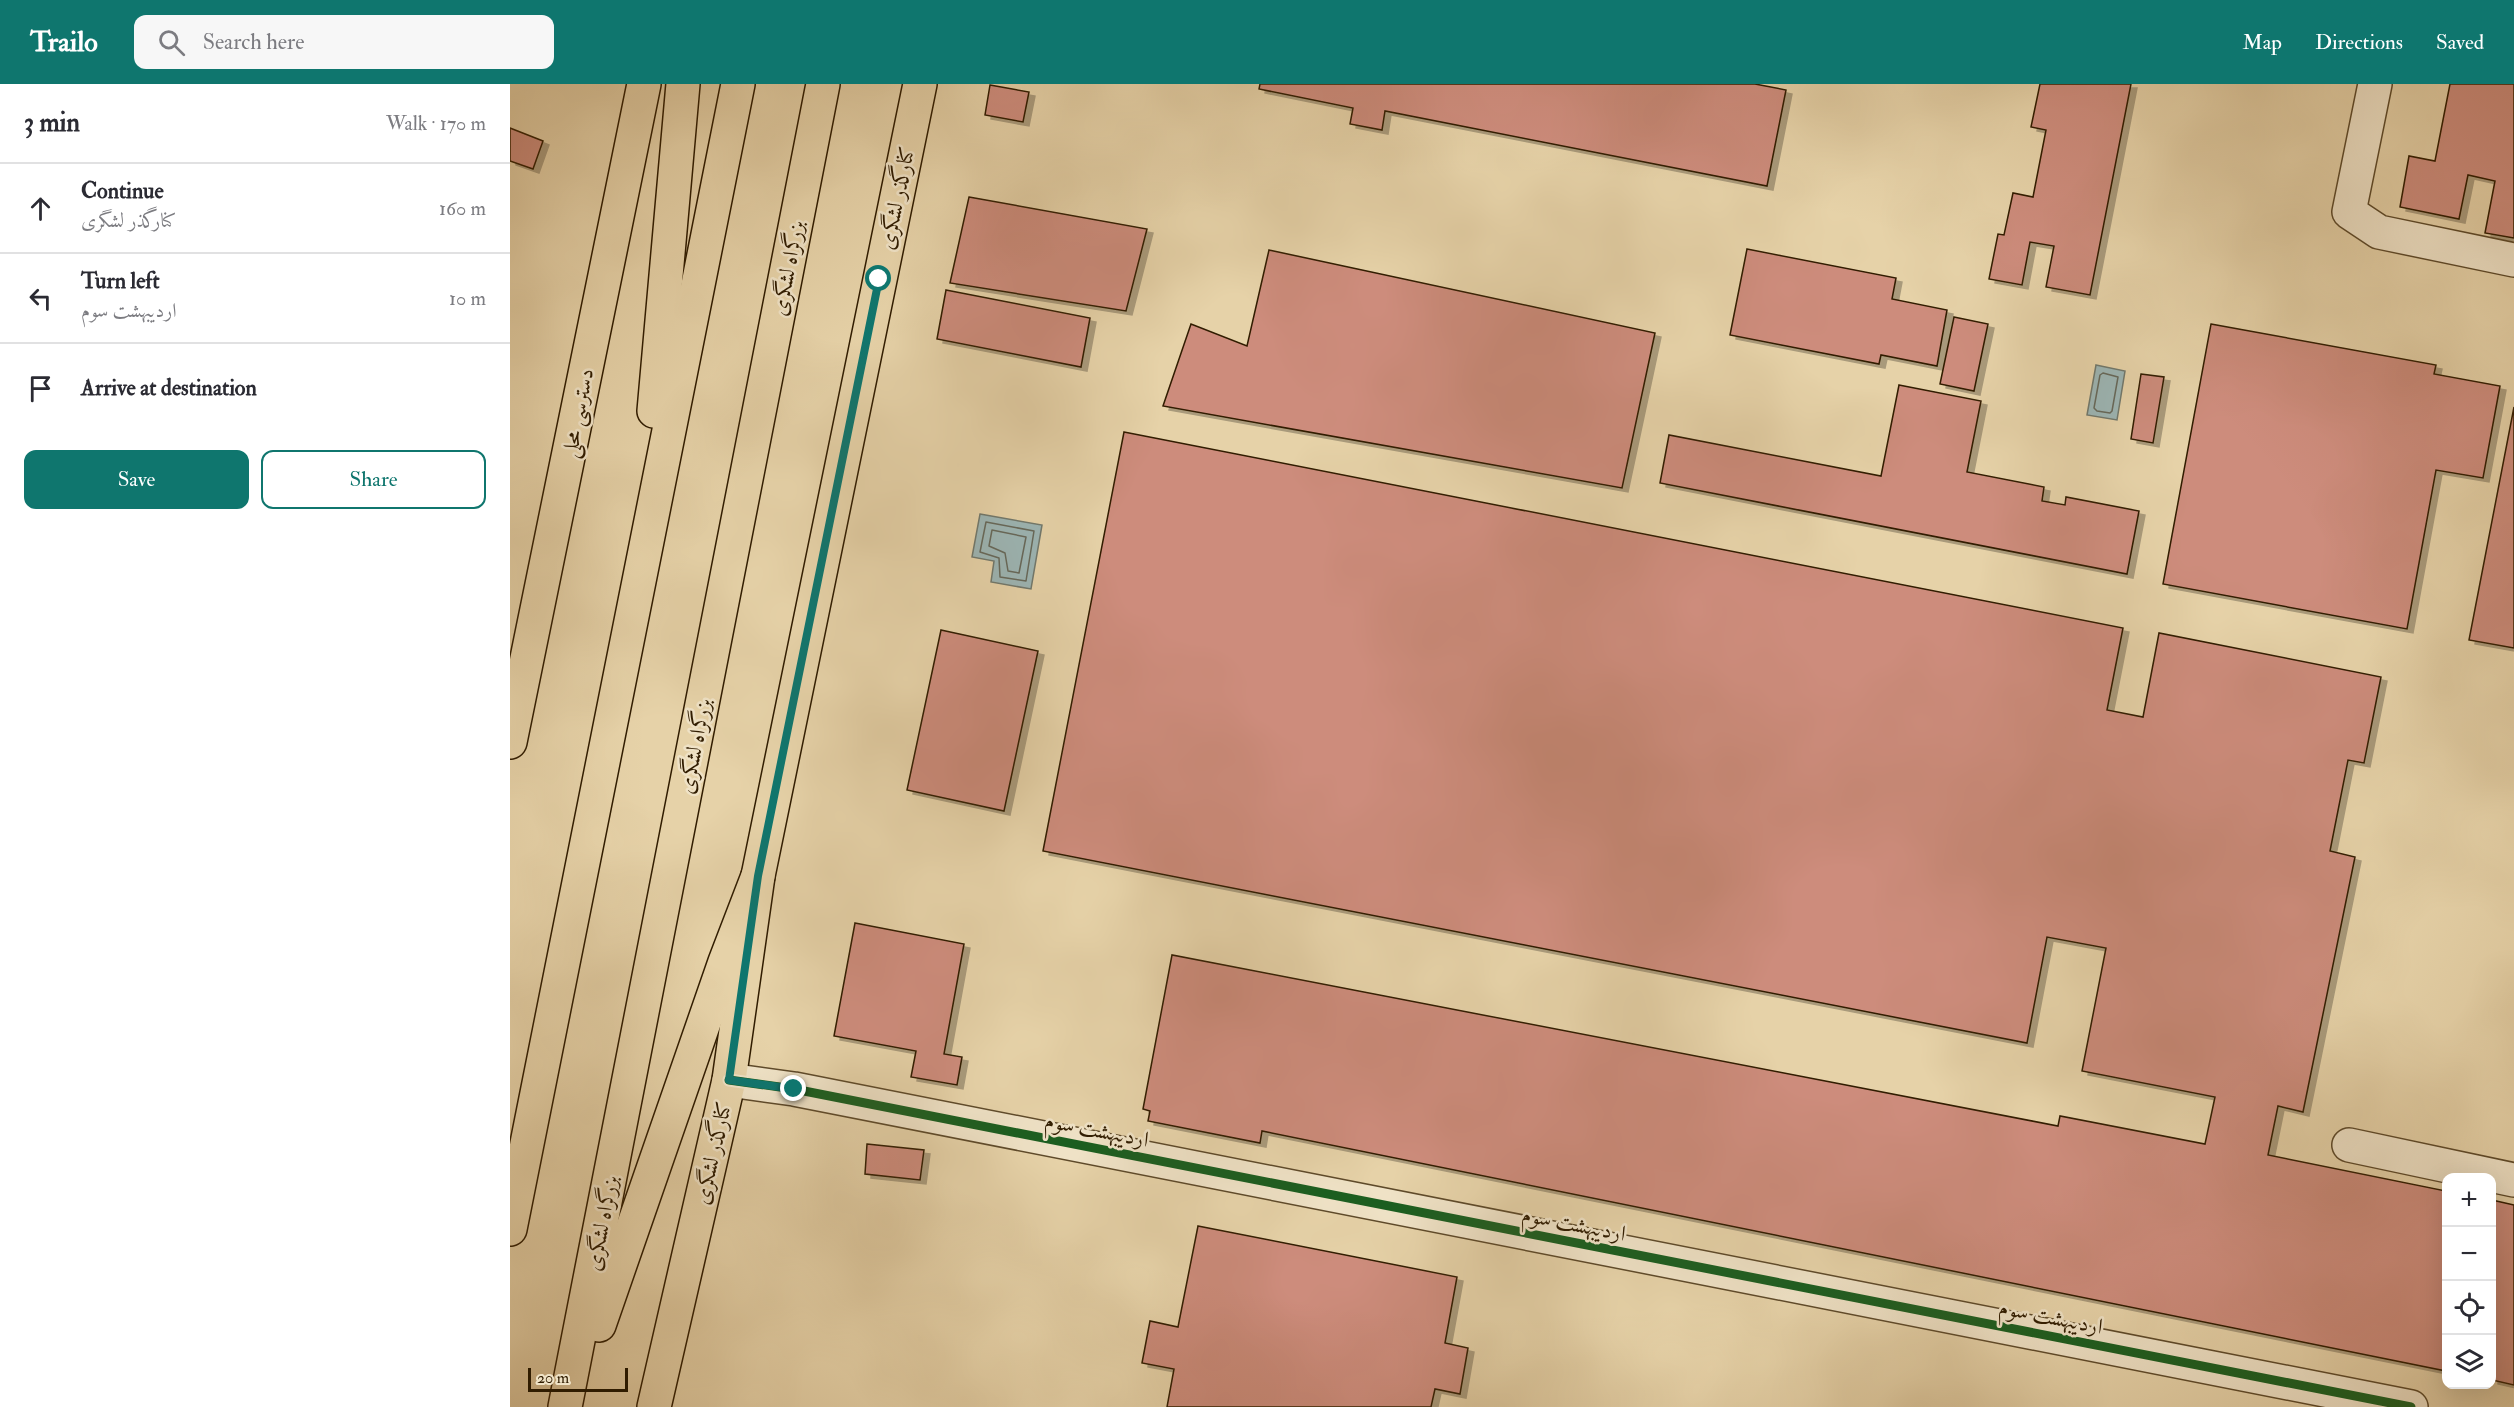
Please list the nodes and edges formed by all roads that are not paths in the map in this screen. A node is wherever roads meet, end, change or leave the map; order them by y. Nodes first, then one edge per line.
1 (644, 84) edge
2 (683, 84) edge
3 (738, 84) edge
4 (823, 84) edge
5 (920, 84) edge
6 (2375, 84) edge
7 (2514, 261) edge
8 (640, 579) junction
9 (510, 742) edge
10 (758, 876) junction
11 (729, 1080) junction
12 (2349, 1145) dead end
13 (2514, 1180) edge
14 (510, 1229) edge
15 (566, 1407) edge
16 (574, 1407) edge
17 (654, 1407) edge
18 (2411, 1407) edge

1 - 9 main road, دسترسی محلی
2 - 8 main road
3 - 8 main road
4 - 15 main road, بزرگراه لشگری
5 - 10 main road, کنارگذر لشگری
6 - 7 street
8 - 14 main road
10 - 11 main road, کنارگذر لشگری
10 - 16 main road
11 - 17 main road, کنارگذر لشگری
11 - 18 street, اردیبهشت سوم
12 - 13 street

